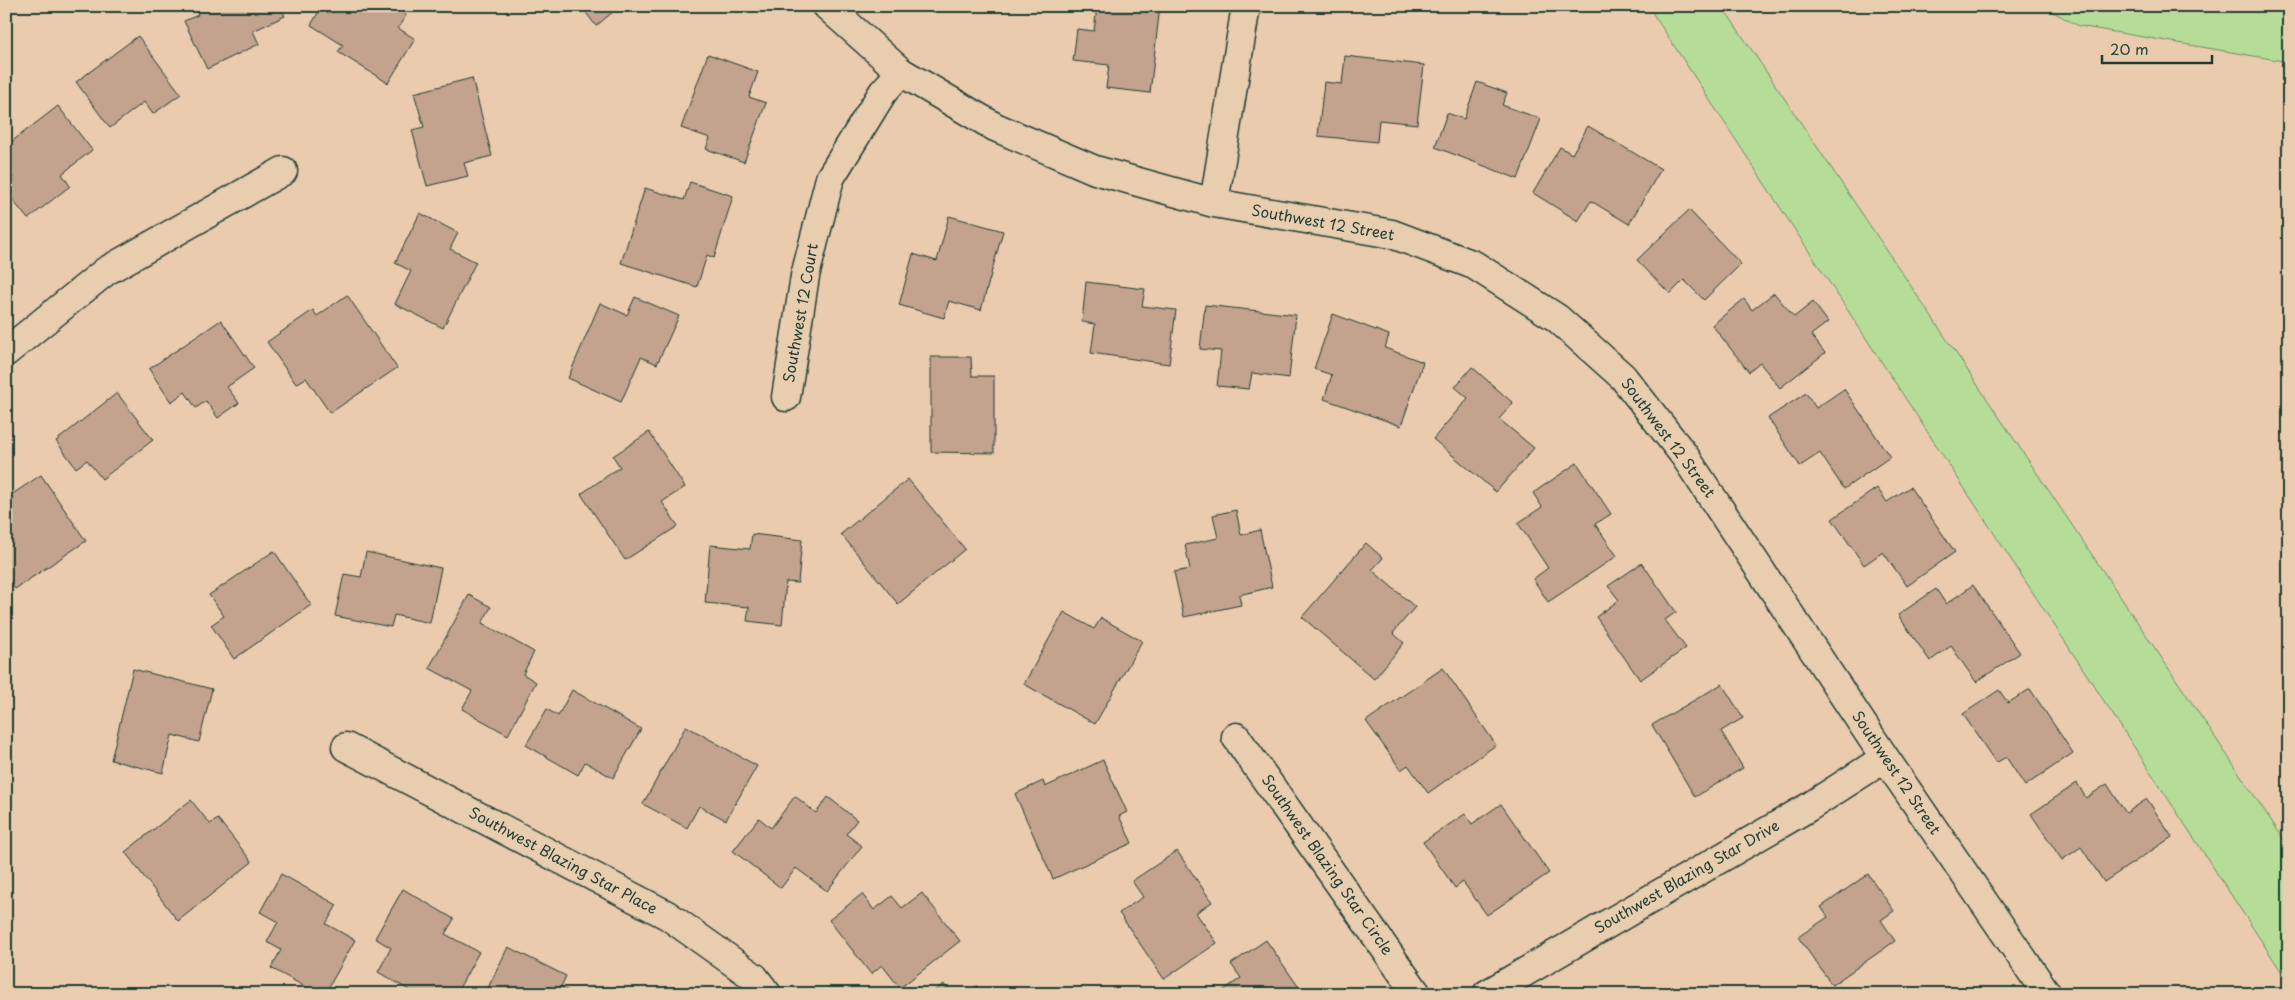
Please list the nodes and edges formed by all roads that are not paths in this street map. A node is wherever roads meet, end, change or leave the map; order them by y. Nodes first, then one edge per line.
1 (827, 6) edge
2 (1246, 6) edge
3 (901, 72) junction
4 (283, 171) dead end
5 (1214, 203) junction
6 (6, 352) edge
7 (786, 397) dead end
8 (1236, 737) dead end
9 (346, 748) dead end
10 (1885, 758) junction
11 (767, 994) edge
12 (1417, 994) edge
13 (1487, 994) edge
14 (2047, 994) edge

1 - 3 street, Southwest 12 Street
2 - 5 street
3 - 5 street, Southwest 12 Street
3 - 7 street, Southwest 12 Court
4 - 6 street
5 - 10 street, Southwest 12 Street
8 - 12 street, Southwest Blazing Star Circle
9 - 11 street, Southwest Blazing Star Place
10 - 13 street, Southwest Blazing Star Drive
10 - 14 street, Southwest 12 Street

